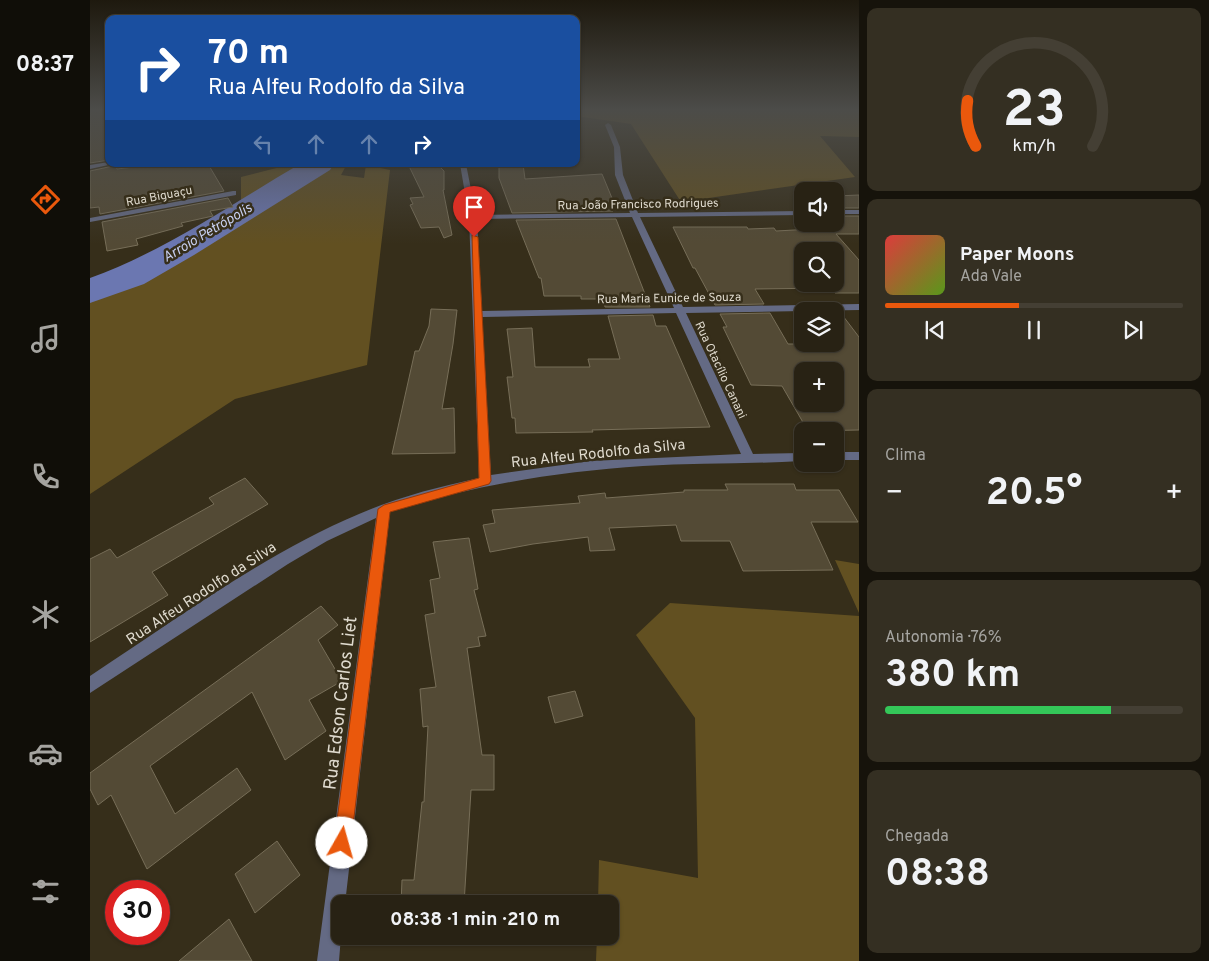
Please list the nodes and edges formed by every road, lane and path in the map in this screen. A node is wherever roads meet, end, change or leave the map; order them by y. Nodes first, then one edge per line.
1 (618, 155) edge
2 (105, 165) edge
3 (90, 167) edge
4 (464, 167) edge
5 (233, 193) dead end
6 (844, 212) edge
7 (859, 212) edge
8 (794, 213) edge
9 (635, 215) junction
10 (473, 217) junction
11 (90, 220) edge
12 (859, 307) edge
13 (678, 310) junction
14 (478, 314) junction
15 (844, 456) edge
16 (859, 456) edge
17 (794, 457) edge
18 (749, 458) junction
19 (485, 481) junction
20 (384, 509) junction
21 (90, 685) edge
22 (328, 961) edge

1 - 9 street, Rua Otacílio Canani
2 - 3 street
4 - 10 street
5 - 11 street, Rua Biguaçu
6 - 7 street
8 - 9 street, Rua João Francisco Rodrigues
9 - 10 street, Rua João Francisco Rodrigues
9 - 13 street, Rua Otacílio Canani
10 - 14 street
12 - 13 street, Rua Maria Eunice de Souza
13 - 14 street, Rua Maria Eunice de Souza
13 - 18 street, Rua Otacílio Canani
14 - 19 street
15 - 16 street
17 - 18 street, Rua Alfeu Rodolfo da Silva
18 - 19 street, Rua Alfeu Rodolfo da Silva
19 - 20 street, Rua Alfeu Rodolfo da Silva
20 - 21 street, Rua Alfeu Rodolfo da Silva
20 - 22 street, Rua Edson Carlos Liet

